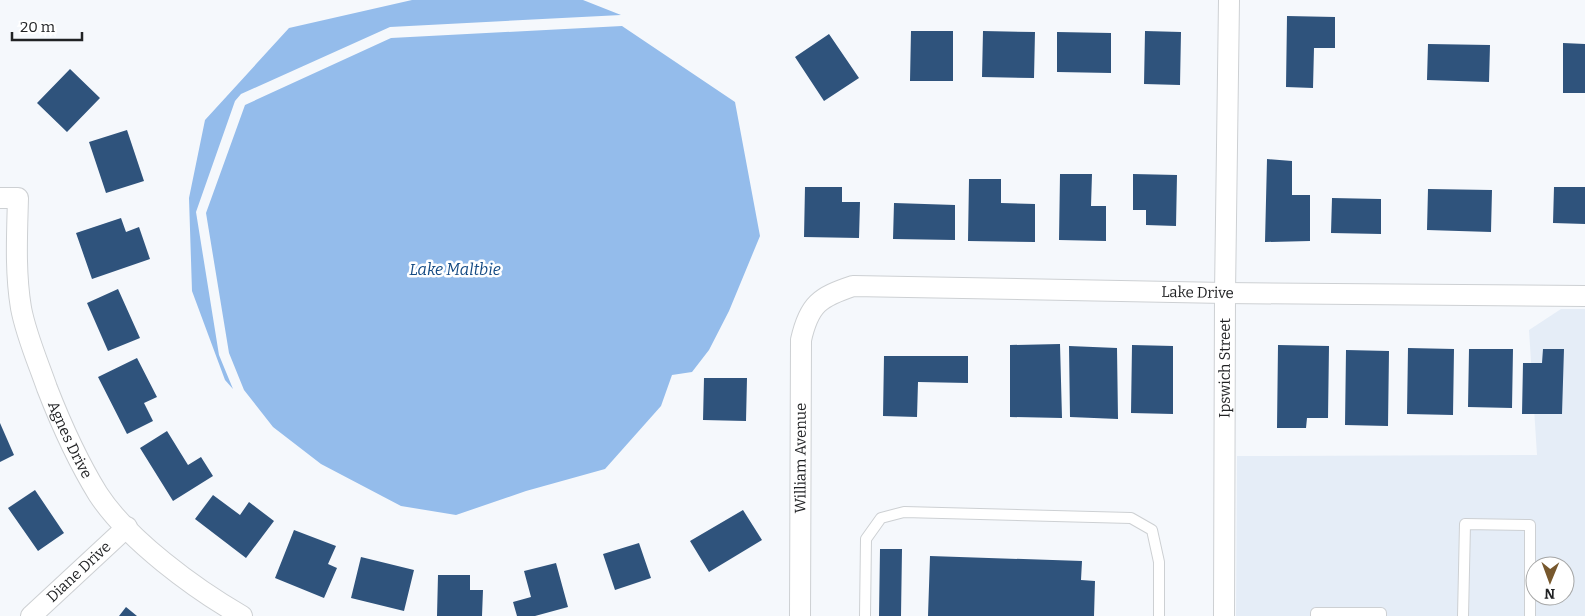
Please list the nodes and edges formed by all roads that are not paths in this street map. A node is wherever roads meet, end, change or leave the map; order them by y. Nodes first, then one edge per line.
1 (1229, 0) edge
2 (9, 198) edge
3 (1225, 293) junction
4 (1585, 296) edge
5 (815, 304) joint
6 (127, 528) junction
7 (31, 616) edge
8 (242, 616) edge
9 (800, 616) edge
10 (865, 616) edge
11 (1159, 616) edge
12 (1224, 616) edge
13 (1316, 616) edge
14 (1381, 616) edge
15 (1463, 616) edge
16 (1530, 616) edge

1 - 3 street, Ipswich Street
2 - 6 street, Agnes Drive
3 - 4 street, Lake Drive
3 - 5 street, Lake Drive
3 - 12 street, Ipswich Street
5 - 9 street, William Avenue
6 - 7 street, Diane Drive
6 - 8 street, Agnes Drive
10 - 11 lane
13 - 14 lane
15 - 16 lane

